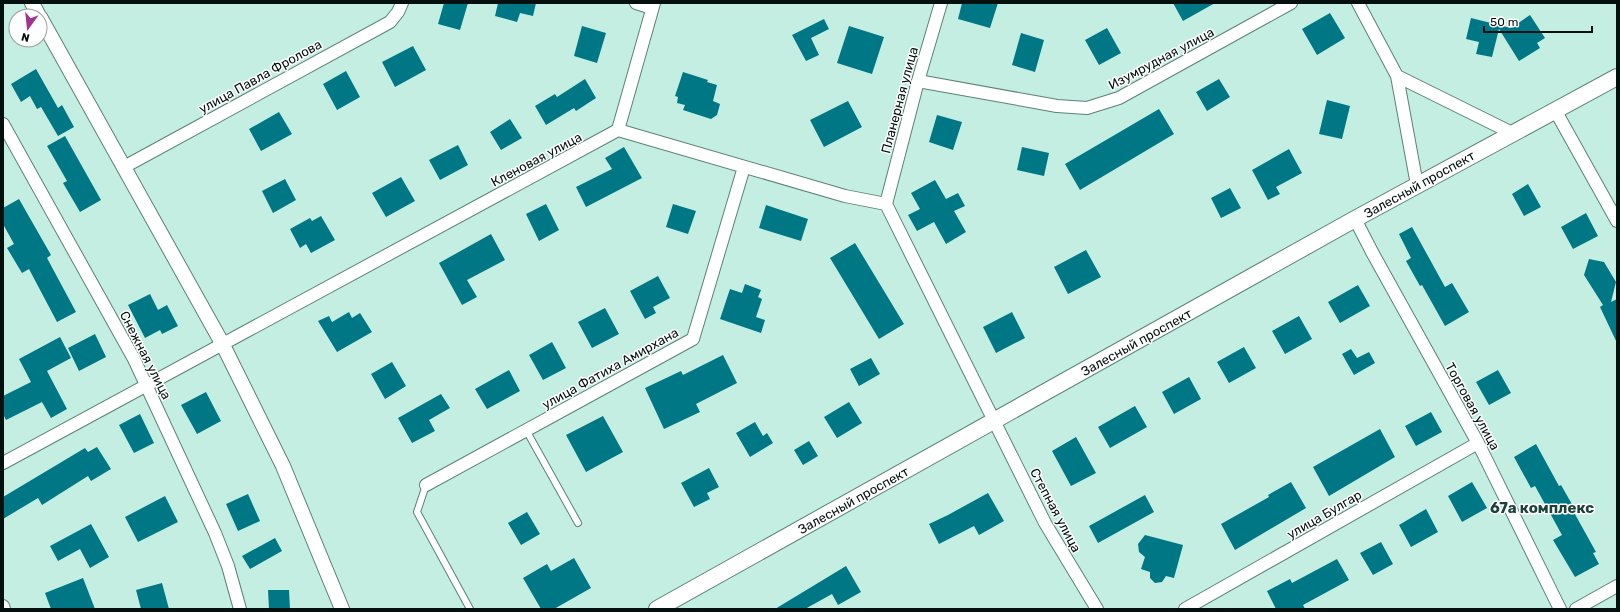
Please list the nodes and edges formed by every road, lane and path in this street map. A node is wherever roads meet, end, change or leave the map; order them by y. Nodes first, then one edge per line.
1 (402, 3) edge
2 (636, 3) edge
3 (941, 3) edge
4 (1291, 3) edge
5 (1358, 3) edge
6 (653, 6) edge
7 (48, 31) edge
8 (1397, 76) junction
9 (1617, 77) edge
10 (918, 81) junction
11 (1555, 110) junction
12 (3, 124) edge
13 (618, 130) junction
14 (1512, 133) junction
15 (124, 167) junction
16 (744, 167) junction
17 (1417, 185) junction
18 (886, 204) junction
19 (1355, 219) junction
20 (1617, 222) edge
21 (222, 343) junction
22 (146, 384) junction
23 (995, 421) junction
24 (526, 430) junction
25 (1478, 443) junction
26 (3, 463) edge
27 (426, 485) joint
28 (578, 523) dead end
29 (1617, 586) edge
30 (3, 606) edge
31 (4, 609) edge
32 (240, 609) edge
33 (342, 609) edge
34 (470, 609) edge
35 (657, 609) edge
36 (1097, 609) edge
37 (1185, 609) edge
38 (1560, 609) edge
39 (1576, 609) edge

1 - 15 street, улица Павла Фролова
2 - 6 street
3 - 10 street, Планерная улица
4 - 10 street, Изумрудная улица
5 - 8 street
6 - 13 street
7 - 15 street
8 - 14 street
8 - 17 street
9 - 11 main road, Залесный проспект
10 - 18 street, Планерная улица
11 - 14 main road, Залесный проспект
11 - 20 street
12 - 22 street, Снежная улица
13 - 16 street
13 - 21 street, Кленовая улица
14 - 17 main road, Залесный проспект
15 - 21 street
16 - 18 street
16 - 24 street, улица Фатиха Амирхана
17 - 19 main road, Залесный проспект
18 - 23 street, Степная улица
19 - 23 main road, Залесный проспект
19 - 25 street, Торговая улица
21 - 22 street, Кленовая улица
21 - 33 street
22 - 26 street, Кленовая улица
22 - 32 street, Снежная улица
23 - 35 main road, Залесный проспект
23 - 36 street, Степная улица
24 - 27 street, улица Фатиха Амирхана
24 - 28 lane
25 - 37 street, улица Булгар
25 - 38 street, Торговая улица
27 - 34 lane
29 - 39 street
30 - 31 street

